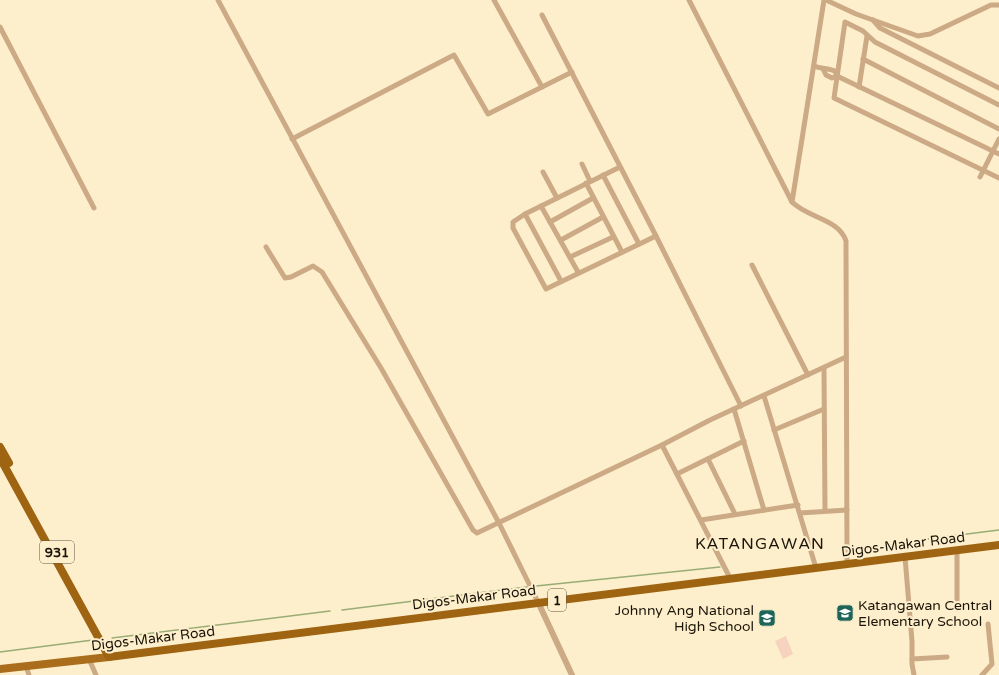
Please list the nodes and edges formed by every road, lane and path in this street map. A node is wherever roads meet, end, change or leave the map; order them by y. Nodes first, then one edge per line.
1 (218, 0) edge
2 (494, 0) edge
3 (689, 0) edge
4 (825, 0) edge
5 (999, 5) edge
6 (542, 15) dead end
7 (872, 20) junction
8 (0, 27) edge
9 (867, 36) junction
10 (864, 59) junction
11 (814, 66) junction
12 (572, 72) junction
13 (837, 76) junction
14 (542, 87) junction
15 (859, 87) junction
16 (999, 88) edge
17 (999, 105) edge
18 (999, 129) edge
19 (292, 139) junction
20 (999, 139) edge
21 (993, 151) junction
22 (999, 154) edge
23 (582, 164) dead end
24 (620, 167) junction
25 (983, 170) junction
26 (543, 172) dead end
27 (603, 175) junction
28 (980, 177) dead end
29 (999, 178) edge
30 (588, 182) junction
31 (557, 198) junction
32 (593, 198) junction
33 (792, 202) junction
34 (541, 206) junction
35 (94, 208) dead end
36 (525, 214) junction
37 (603, 217) junction
38 (550, 222) junction
39 (656, 236) junction
40 (613, 237) junction
41 (561, 240) junction
42 (639, 244) junction
43 (266, 247) dead end
44 (622, 252) junction
45 (570, 257) junction
46 (752, 265) dead end
47 (578, 272) junction
48 (561, 281) junction
49 (846, 357) junction
50 (824, 368) junction
51 (808, 375) junction
52 (764, 396) junction
53 (741, 406) junction
54 (734, 409) junction
55 (824, 409) junction
56 (774, 430) junction
57 (744, 441) junction
58 (662, 445) junction
59 (0, 447) edge
60 (0, 458) edge
61 (708, 459) junction
62 (677, 474) junction
63 (798, 505) junction
64 (764, 510) junction
65 (847, 510) junction
66 (825, 511) junction
67 (800, 513) junction
68 (735, 514) junction
69 (701, 520) junction
70 (499, 523) junction
71 (999, 546) edge
72 (956, 551) junction
73 (905, 557) junction
74 (846, 564) junction
75 (816, 568) junction
76 (730, 578) junction
77 (538, 602) junction
78 (957, 608) dead end
79 (988, 624) dead end
80 (947, 656) dead end
81 (112, 657) junction
82 (89, 659) junction
83 (912, 659) junction
84 (26, 666) junction
85 (0, 669) edge
86 (29, 675) edge
87 (96, 675) edge
88 (572, 675) edge
89 (914, 675) edge
90 (982, 675) edge

1 - 19 street
2 - 14 street
3 - 33 street
4 - 7 street
4 - 11 street
5 - 7 street
6 - 12 street
7 - 16 street
8 - 35 street
9 - 10 street
9 - 13 street
9 - 17 street
10 - 15 street
10 - 18 street
11 - 13 street
11 - 33 street
12 - 14 street
12 - 24 street
13 - 15 street
13 - 25 street
14 - 19 street
15 - 21 street
19 - 70 street
20 - 21 street
21 - 22 street
21 - 25 street
23 - 30 street
24 - 27 street
24 - 39 street
25 - 28 street
25 - 29 street
26 - 31 street
27 - 30 street
27 - 42 street
30 - 31 street
30 - 32 street
31 - 34 street
32 - 37 street
32 - 38 street
33 - 49 street
34 - 36 street
34 - 38 street
36 - 48 street
36 - 48 street
37 - 40 street
37 - 41 street
38 - 41 street
39 - 42 street
39 - 53 street
40 - 44 street
40 - 45 street
41 - 45 street
42 - 44 street
43 - 70 street
44 - 47 street
45 - 47 street
46 - 51 street
47 - 48 street
49 - 50 street
49 - 65 street
50 - 51 street
50 - 55 street
51 - 52 street
52 - 53 street
52 - 56 street
53 - 54 street
54 - 57 street
54 - 58 street
55 - 56 street
55 - 66 street
56 - 63 street
57 - 61 street
57 - 64 street
58 - 62 street
58 - 70 street
59 - 81 highway, 931
60 - 81 highway, 931
61 - 62 street
61 - 68 street
62 - 69 street
63 - 64 street
63 - 67 street
64 - 68 street
65 - 66 street
65 - 74 street
66 - 67 street
67 - 75 street
68 - 69 street
69 - 76 street
70 - 77 street
71 - 72 highway, Digos-Makar Road / 1
72 - 73 highway, Digos-Makar Road / 1
72 - 78 street
73 - 74 highway, Digos-Makar Road / 1
73 - 83 street
74 - 75 highway, Digos-Makar Road / 1
75 - 76 highway, Digos-Makar Road / 1
76 - 77 highway, Digos-Makar Road / 1
77 - 81 highway, Digos-Makar Road / 1
77 - 88 street
79 - 90 street
80 - 83 street
81 - 82 main road, Digos-Makar Road / 1
82 - 84 main road, Digos-Makar Road / 1
82 - 87 street
83 - 89 street
84 - 85 main road, Digos-Makar Road / 1
84 - 86 street

